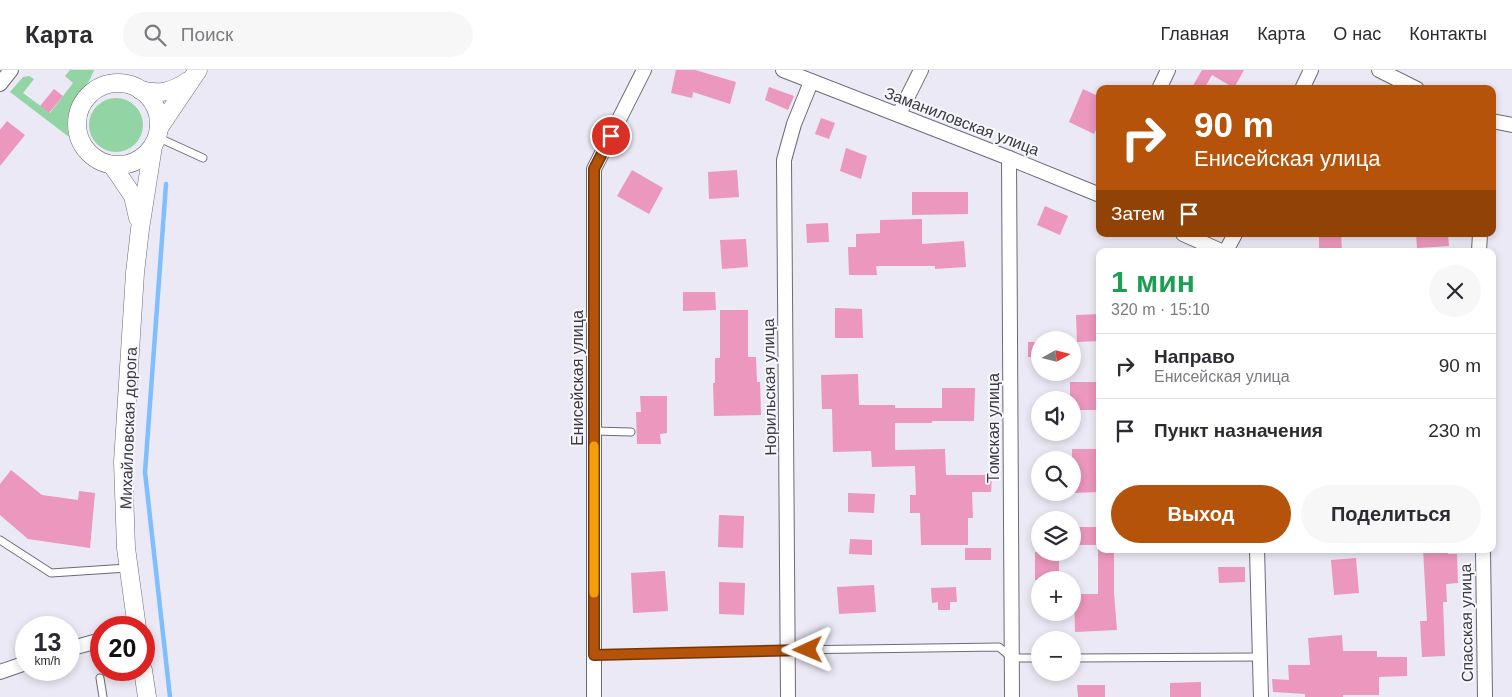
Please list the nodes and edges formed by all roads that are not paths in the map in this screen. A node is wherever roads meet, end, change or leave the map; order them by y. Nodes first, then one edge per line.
1 (11, 70) edge
2 (644, 70) edge
3 (783, 70) edge
4 (921, 70) edge
5 (1168, 70) edge
6 (1311, 70) edge
7 (1379, 70) edge
8 (195, 74) edge
9 (111, 77) edge
10 (811, 82) junction
11 (0, 84) edge
12 (1161, 85) edge
13 (1304, 85) edge
14 (1409, 85) edge
15 (140, 90) junction
16 (899, 114) junction
17 (1496, 122) edge
18 (1512, 125) edge
19 (156, 137) junction
20 (203, 158) dead end
21 (1009, 158) junction
22 (112, 165) junction
23 (1096, 194) edge
24 (140, 229) junction
25 (1190, 237) edge
26 (1214, 248) edge
27 (594, 431) junction
28 (631, 432) dead end
29 (0, 540) edge
30 (1257, 553) edge
31 (1483, 553) edge
32 (128, 568) junction
33 (135, 616) edge
34 (788, 650) junction
35 (594, 655) junction
36 (1260, 656) junction
37 (1012, 658) junction
38 (1031, 658) edge
39 (1081, 658) edge
40 (15, 667) edge
41 (0, 672) edge
42 (100, 681) edge
43 (145, 681) edge
44 (103, 697) edge
45 (147, 697) edge
46 (594, 697) edge
47 (788, 697) edge
48 (1012, 697) edge
49 (1261, 697) edge
50 (1485, 697) edge

1 - 11 street
2 - 27 street, Енисейская улица
3 - 10 street, Заманиловская улица
4 - 16 street
5 - 12 street
6 - 13 street
7 - 14 street
8 - 15 street, Михайловская дорога
8 - 19 street, Михайловская дорога
9 - 15 street
9 - 22 street
10 - 16 street, Заманиловская улица
10 - 34 street, Норильская улица
15 - 19 street
16 - 21 street, Заманиловская улица
17 - 18 street
19 - 20 lane
19 - 22 street
19 - 24 street, Михайловская дорога
21 - 23 street, Заманиловская улица
21 - 37 street, Томская улица
22 - 24 street, Михайловская дорога
24 - 32 street, Михайловская дорога
25 - 26 street
27 - 28 lane
27 - 35 street, Енисейская улица
29 - 32 lane
30 - 36 street
31 - 50 street, Спасская улица
32 - 33 street, Михайловская дорога
34 - 35 lane
34 - 37 lane
34 - 47 street, Норильская улица
35 - 46 street, Енисейская улица
36 - 39 lane
36 - 49 street
37 - 38 lane
37 - 48 street, Томская улица
40 - 41 street
42 - 44 lane
43 - 45 street

